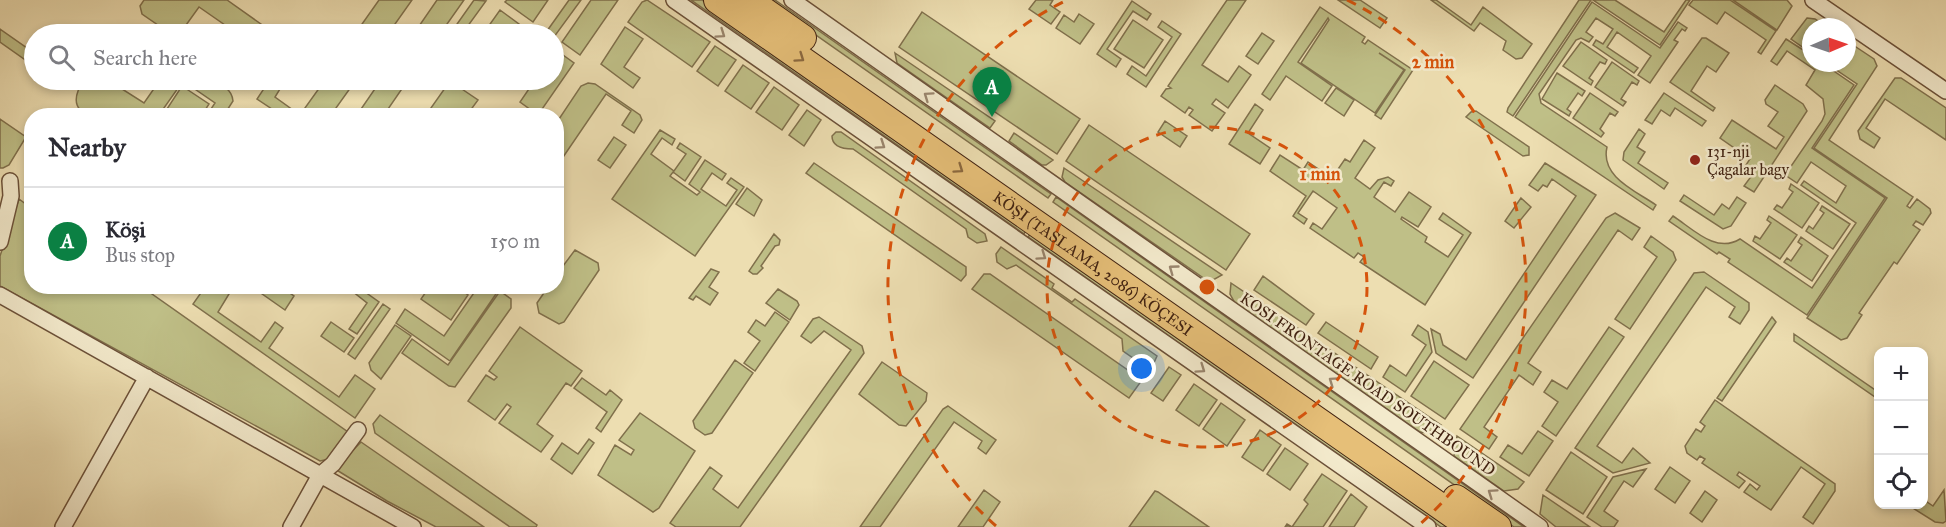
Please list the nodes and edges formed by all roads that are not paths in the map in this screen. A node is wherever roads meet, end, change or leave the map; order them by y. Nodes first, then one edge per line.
1 (674, 0) edge
2 (717, 0) edge
3 (749, 0) edge
4 (792, 0) edge
5 (1812, 0) edge
6 (1946, 91) edge
7 (10, 181) dead end
8 (0, 242) edge
9 (0, 295) edge
10 (147, 376) junction
11 (358, 430) dead end
12 (320, 474) junction
13 (63, 527) edge
14 (291, 527) edge
15 (413, 527) edge
16 (1428, 527) edge
17 (1470, 527) edge
18 (1498, 527) edge
19 (1540, 527) edge

1 -> 16 street
2 -> 17 main road, KÖŞI (TASLAMA, 2086) KÖÇESI
3 - 18 main road, KÖŞI (TASLAMA, 2086) KÖÇESI
19 -> 4 street, KOSI FRONTAGE ROAD SOUTHBOUND
5 - 6 street
7 - 8 street
9 - 10 street
10 - 12 street
10 - 13 street
11 - 12 street
12 - 14 street
12 - 15 street

